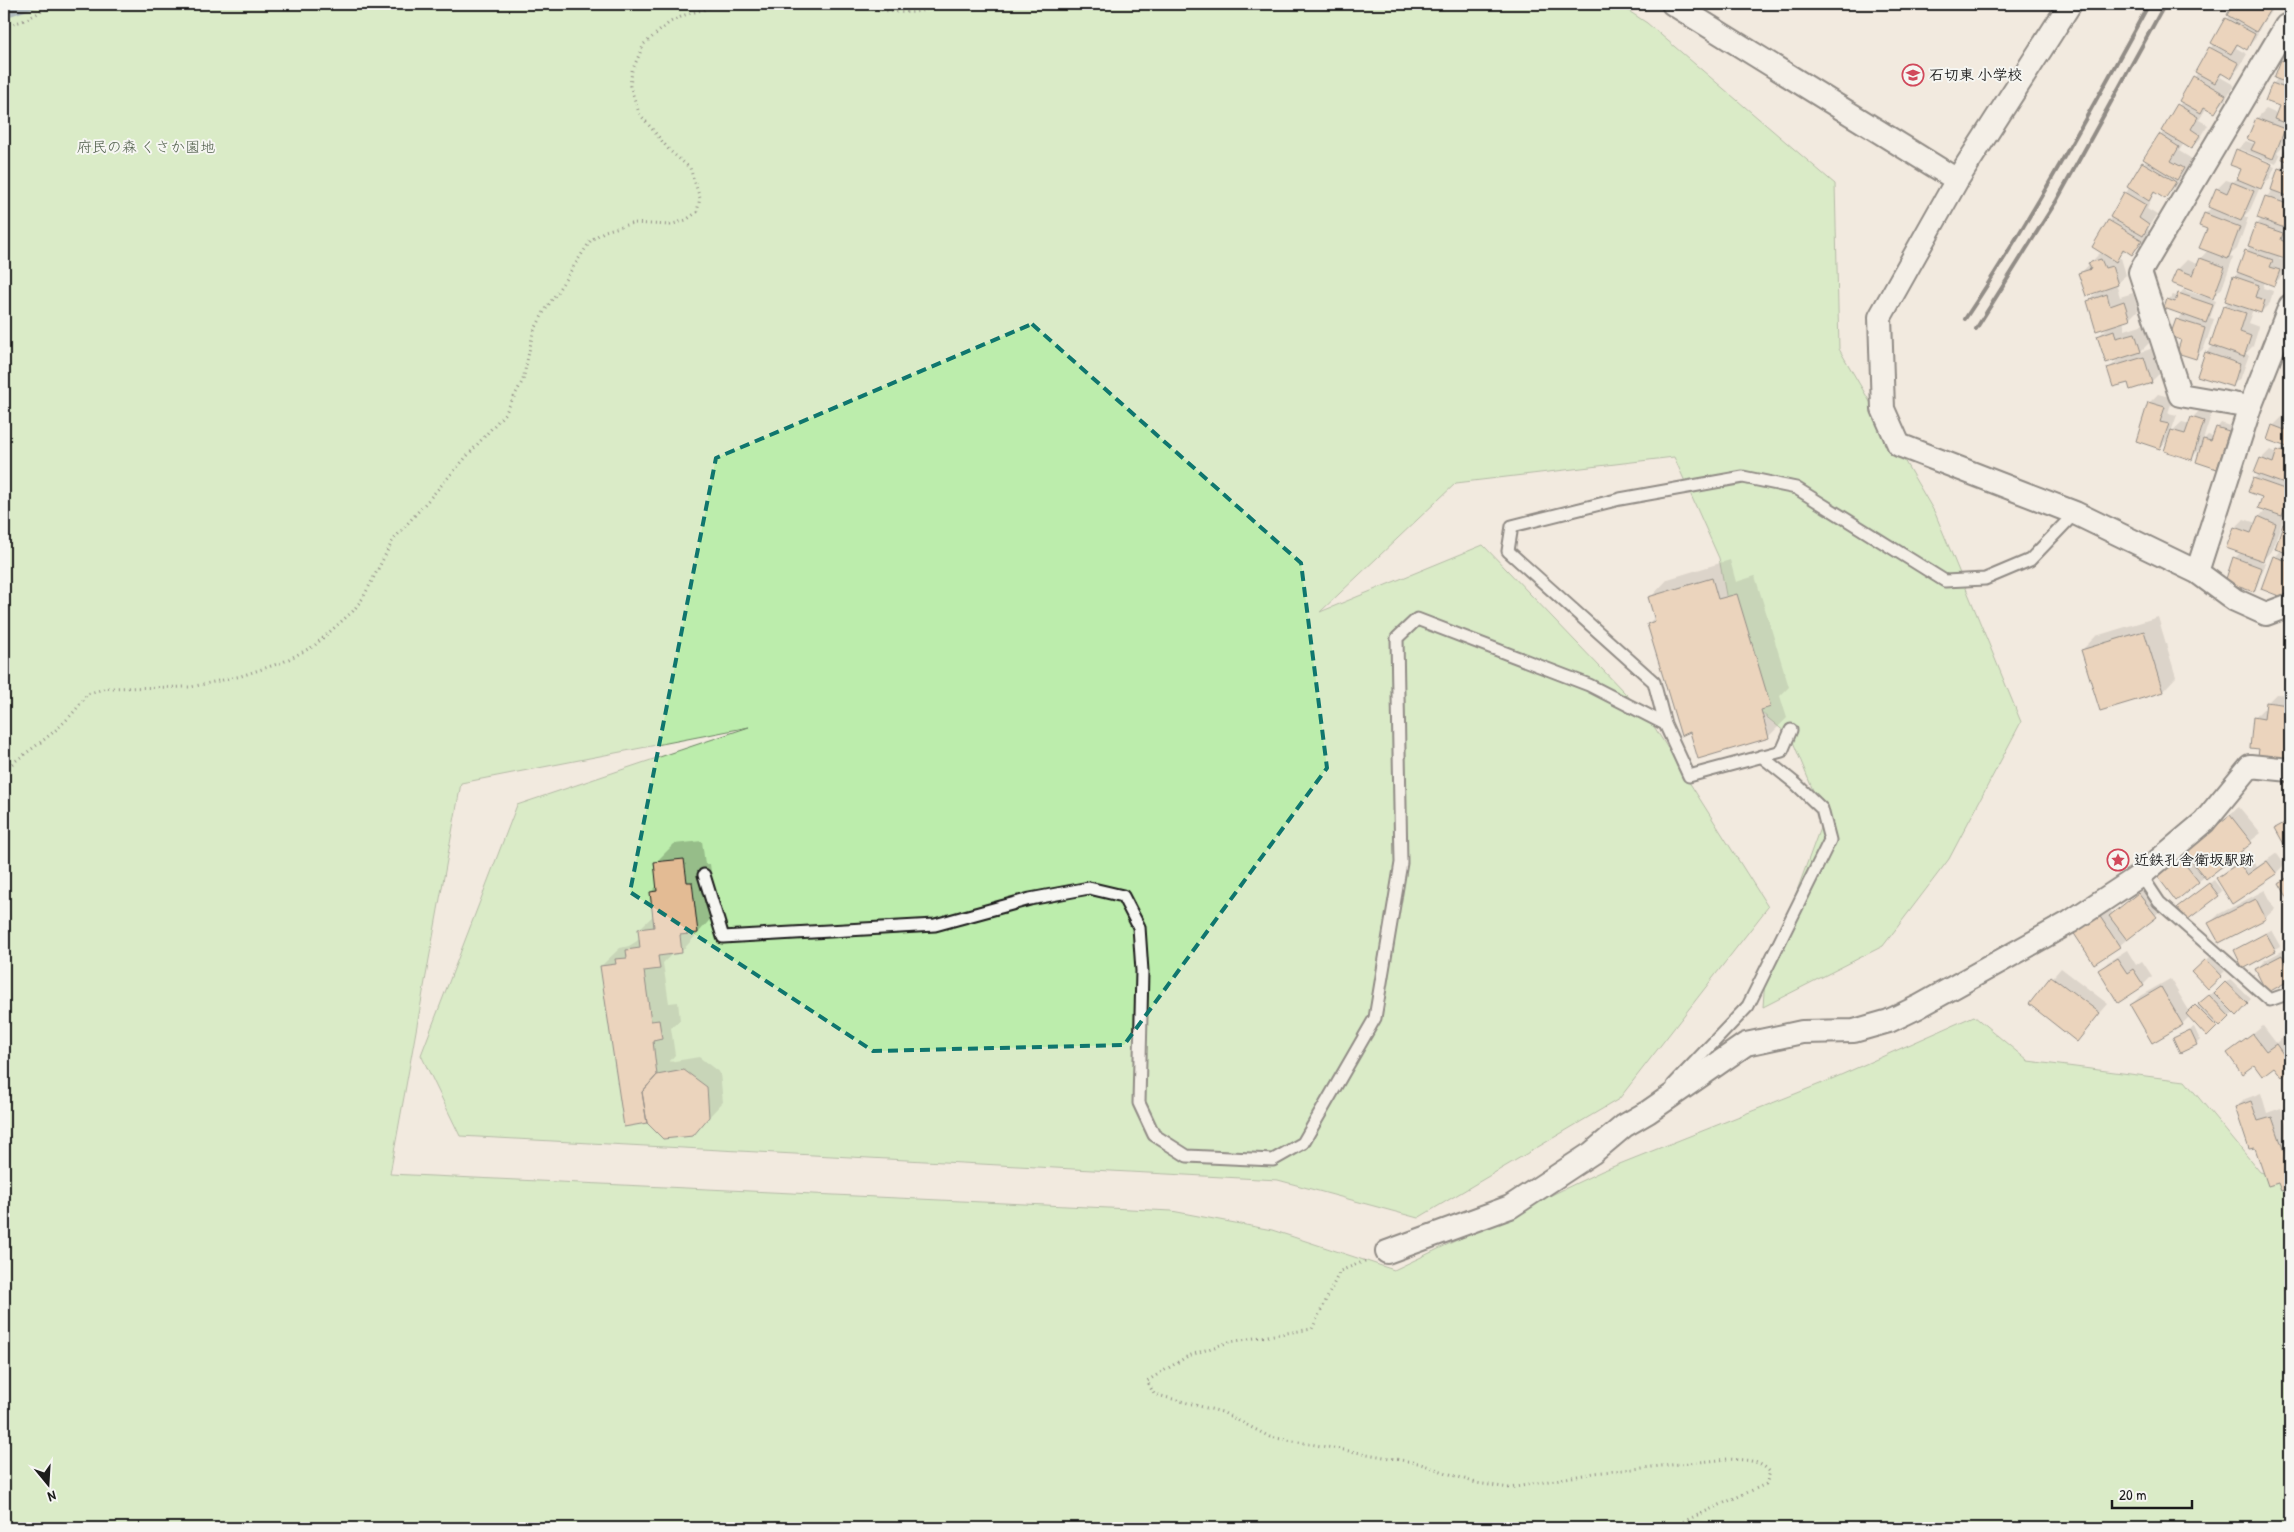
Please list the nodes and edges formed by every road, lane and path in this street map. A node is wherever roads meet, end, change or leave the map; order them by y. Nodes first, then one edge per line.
1 (55, 4) edge
2 (721, 4) edge
3 (852, 4) edge
4 (939, 4) edge
5 (1673, 4) edge
6 (2070, 4) edge
7 (4, 27) edge
8 (2290, 27) edge
9 (1957, 180) junction
10 (2290, 306) edge
11 (2250, 408) junction
12 (2075, 513) junction
13 (2198, 572) junction
14 (2290, 605) edge
15 (1665, 724) junction
16 (1791, 730) dead end
17 (1761, 756) junction
18 (4, 770) edge
19 (2290, 770) edge
20 (704, 874) dead end
21 (2141, 875) junction
22 (2290, 993) edge
23 (1624, 1126) junction
24 (1387, 1252) joint
25 (1669, 1528) edge

1 - 7 path
2 - 18 path
3 - 4 path
5 - 9 street
6 - 9 street
8 - 11 street
9 - 12 street
10 - 11 street
11 - 13 street
12 - 13 street
12 - 15 lane
13 - 14 street
15 - 17 lane
15 - 20 lane
16 - 17 lane
17 - 23 lane
19 - 21 street
21 - 22 lane
21 - 23 street
23 - 24 street
24 - 25 path

